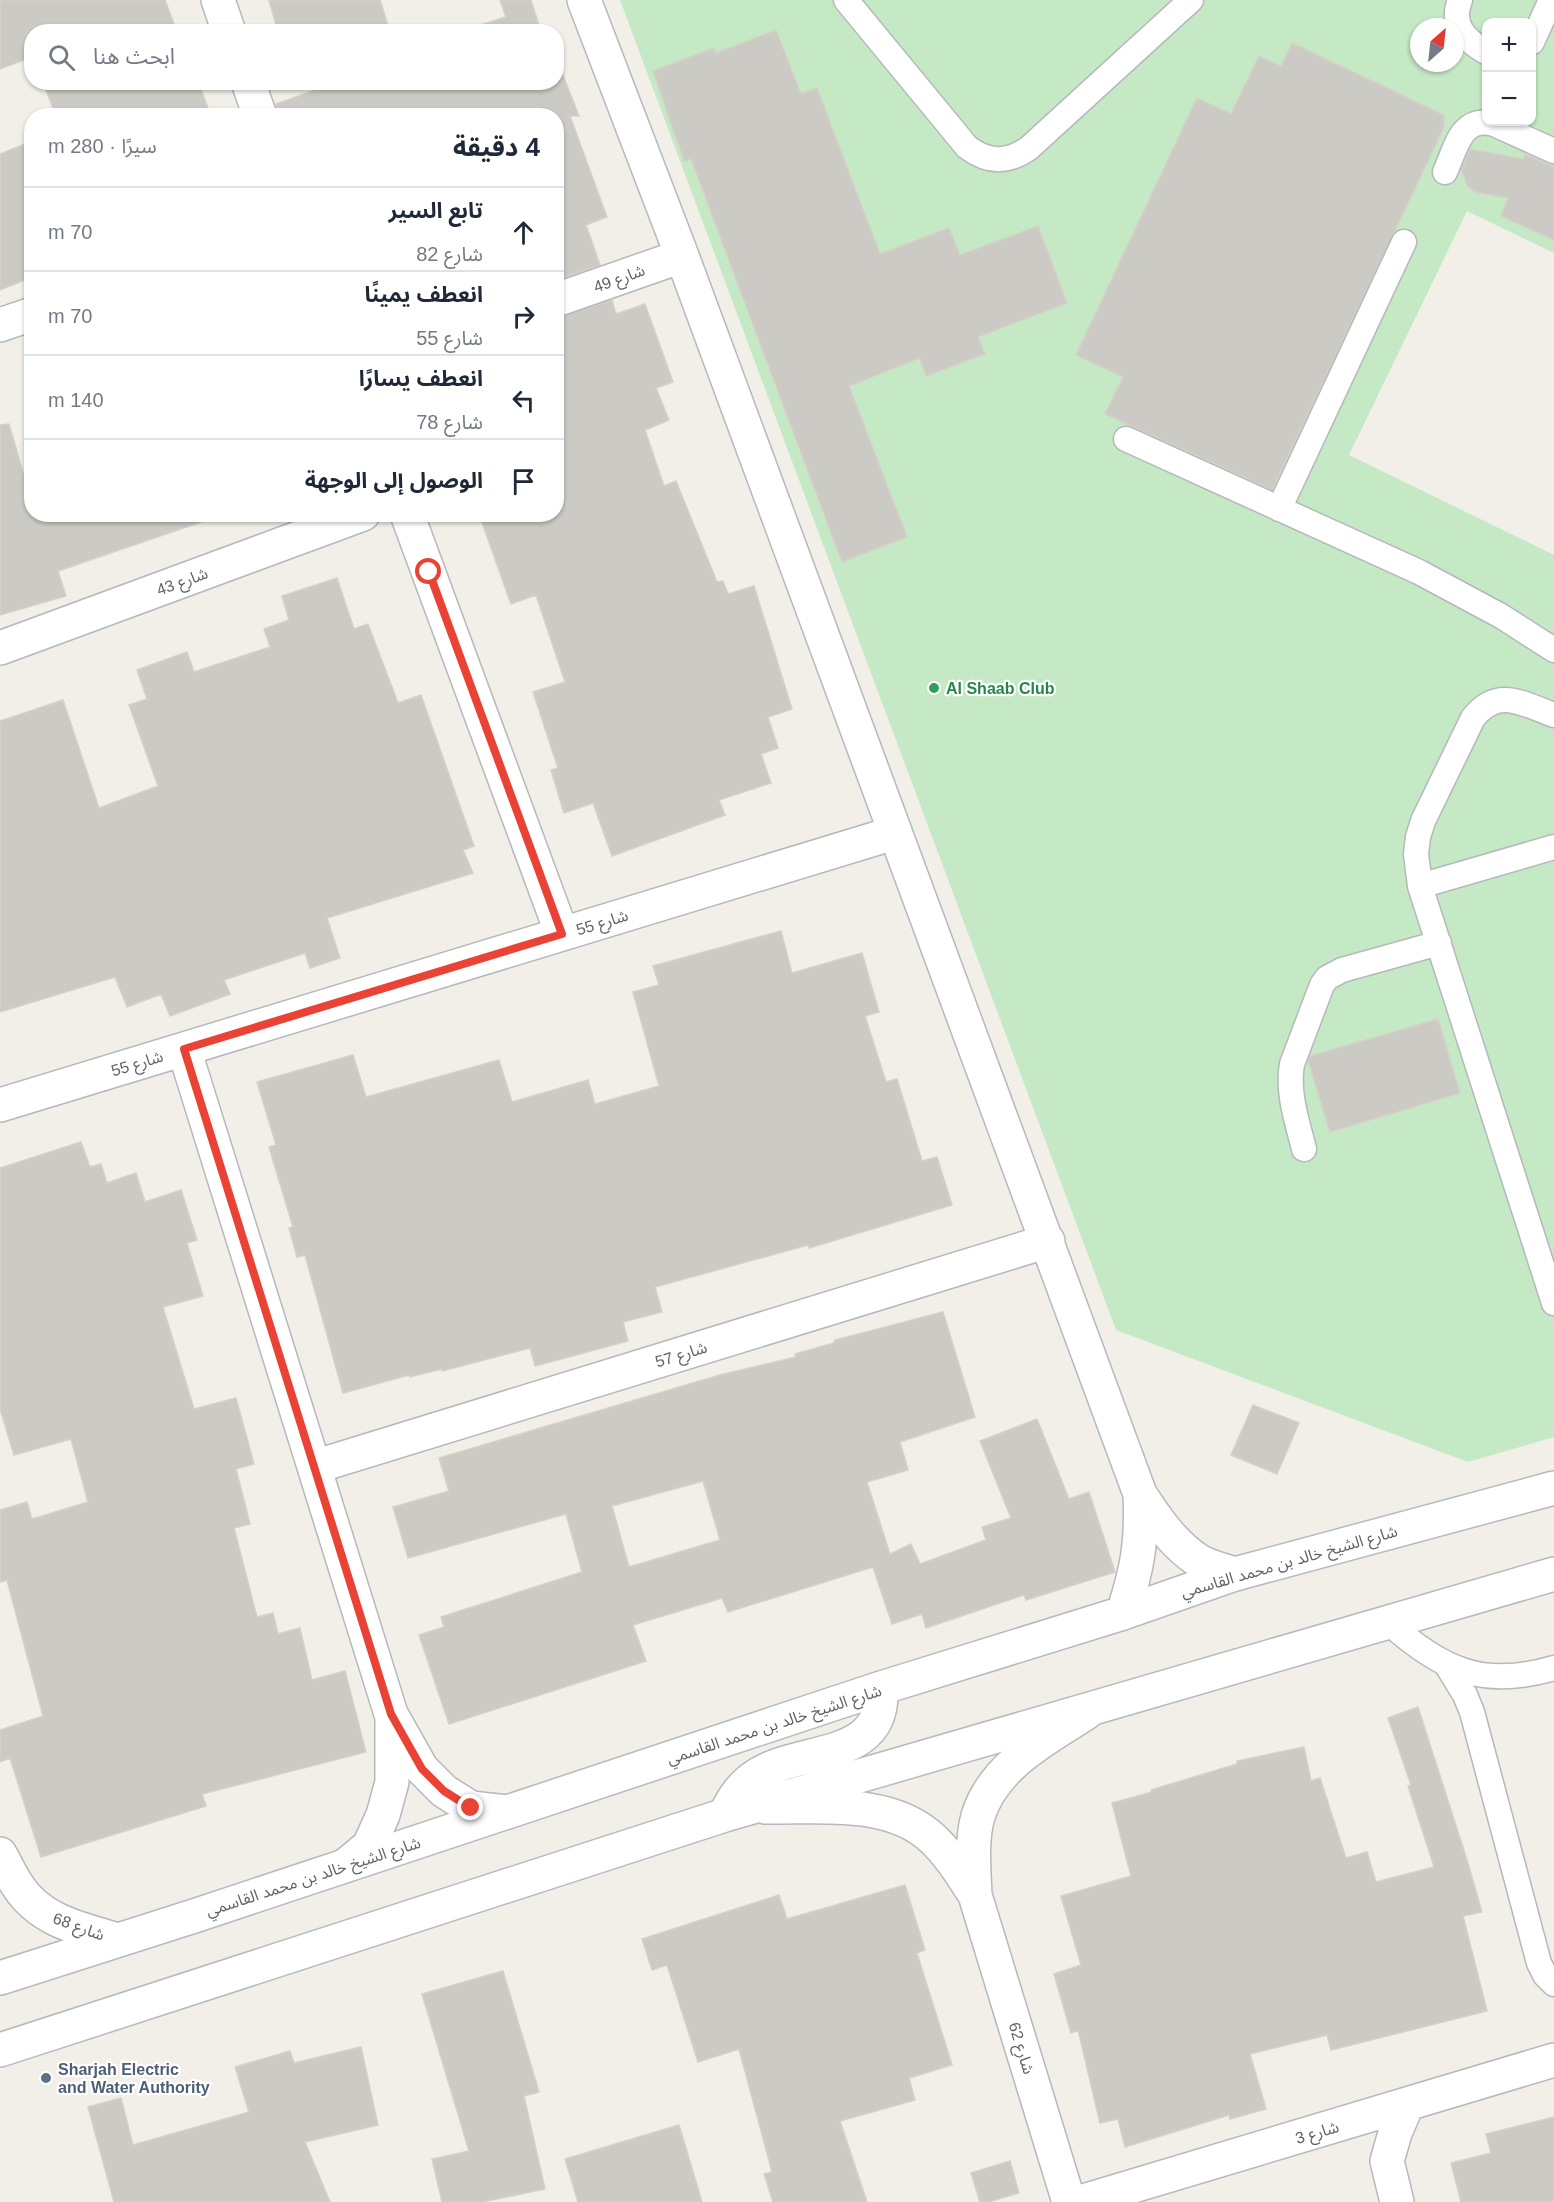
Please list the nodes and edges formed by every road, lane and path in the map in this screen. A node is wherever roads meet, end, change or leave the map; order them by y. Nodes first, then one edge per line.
1 (218, 0) edge
2 (584, 0) edge
3 (846, 0) edge
4 (1191, 0) edge
5 (1460, 0) edge
6 (1552, 1) edge
7 (226, 24) edge
8 (1536, 34) edge
9 (1482, 49) edge
10 (251, 90) edge
11 (257, 108) edge
12 (1482, 122) edge
13 (1501, 126) edge
14 (1554, 151) edge
15 (1445, 172) dead end
16 (1404, 242) dead end
17 (682, 256) junction
18 (564, 297) edge
19 (24, 317) edge
20 (0, 325) edge
21 (1126, 439) dead end
22 (1279, 509) junction
23 (341, 522) edge
24 (410, 522) edge
25 (0, 648) edge
26 (1554, 650) edge
27 (1554, 715) edge
28 (894, 833) junction
29 (1554, 847) edge
30 (1420, 886) junction
31 (562, 934) junction
32 (1439, 943) junction
33 (184, 1049) junction
34 (0, 1105) edge
35 (1304, 1149) dead end
36 (1048, 1241) junction
37 (1554, 1303) edge
38 (314, 1467) junction
39 (1554, 1488) edge
40 (1140, 1494) junction
41 (1235, 1574) junction
42 (1554, 1574) edge
43 (1123, 1613) junction
44 (1388, 1622) junction
45 (1446, 1664) junction
46 (1553, 1673) edge
47 (881, 1688) junction
48 (1093, 1708) junction
49 (391, 1714) junction
50 (757, 1807) junction
51 (507, 1812) junction
52 (725, 1815) junction
53 (0, 1854) edge
54 (346, 1865) junction
55 (975, 1894) junction
56 (118, 1940) junction
57 (0, 1978) edge
58 (1554, 1984) edge
59 (0, 2050) edge
60 (1554, 2060) edge
61 (1407, 2105) junction
62 (1343, 2125) junction
63 (1387, 2162) junction
64 (1070, 2202) edge
65 (1080, 2202) edge
66 (1397, 2202) edge

1 - 7 street
2 - 17 street
3 - 4 lane
5 - 9 lane
6 - 8 lane
10 - 11 street
12 - 15 lane
13 - 14 lane
16 - 22 lane
17 - 18 street, شارع 49
17 - 28 street
19 - 20 street
21 - 22 lane
22 - 26 lane
23 - 25 street, شارع 43
24 - 31 street
27 - 30 lane
28 - 31 street, شارع 55
28 - 36 street
29 - 30 lane
30 - 32 lane
31 - 33 street, شارع 55
32 - 35 lane
32 - 37 lane
33 - 34 street, شارع 55
33 - 38 street
36 - 38 street, شارع 57
36 - 40 street
38 - 49 street
39 - 41 street, شارع الشيخ خالد بن محمد القاسمي
40 - 41 street
40 - 43 street
41 - 43 street, شارع الشيخ خالد بن محمد القاسمي
42 - 44 street
43 - 47 street, شارع الشيخ خالد بن محمد القاسمي
44 - 45 lane
44 - 48 street
45 - 46 lane
45 - 58 lane
47 - 51 street, شارع الشيخ خالد بن محمد القاسمي
47 - 52 street
48 - 50 street
48 - 55 street, شارع 62
49 - 51 street
49 - 54 street
50 - 52 street
50 - 55 street, شارع 62
51 - 54 street, شارع الشيخ خالد بن محمد القاسمي
52 - 59 street
53 - 56 street, شارع 68
54 - 56 street, شارع الشيخ خالد بن محمد القاسمي
55 - 64 street, شارع 62
56 - 57 street, شارع الشيخ خالد بن محمد القاسمي
60 - 61 street, شارع 3
61 - 62 street, شارع 3
61 - 63 street
62 - 63 street
62 - 65 street, شارع 3
63 - 66 street

